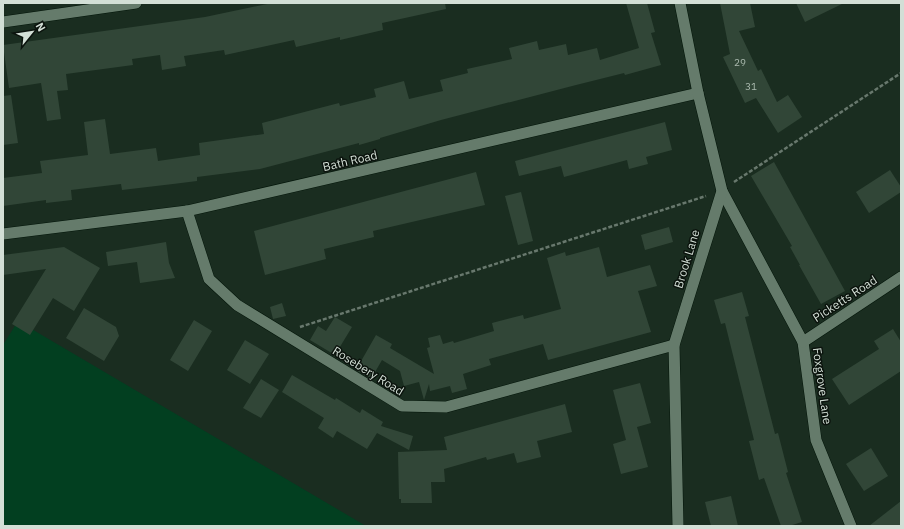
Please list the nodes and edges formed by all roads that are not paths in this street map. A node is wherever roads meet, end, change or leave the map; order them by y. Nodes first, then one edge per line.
1 (136, 3) edge
2 (680, 3) edge
3 (3, 22) edge
4 (698, 93) junction
5 (722, 190) junction
6 (187, 212) junction
7 (3, 234) edge
8 (901, 277) edge
9 (803, 342) junction
10 (674, 345) junction
11 (678, 526) edge
12 (851, 526) edge

1 - 3 street
2 - 4 street
4 - 5 street
4 - 6 street, Bath Road
5 - 9 street, Foxgrove Lane
5 - 10 street, Brook Lane
6 - 7 street, Bath Road
6 - 10 street, Rosebery Road
8 - 9 street, Picketts Road
9 - 12 street, Foxgrove Lane
10 - 11 street, Brook Lane

